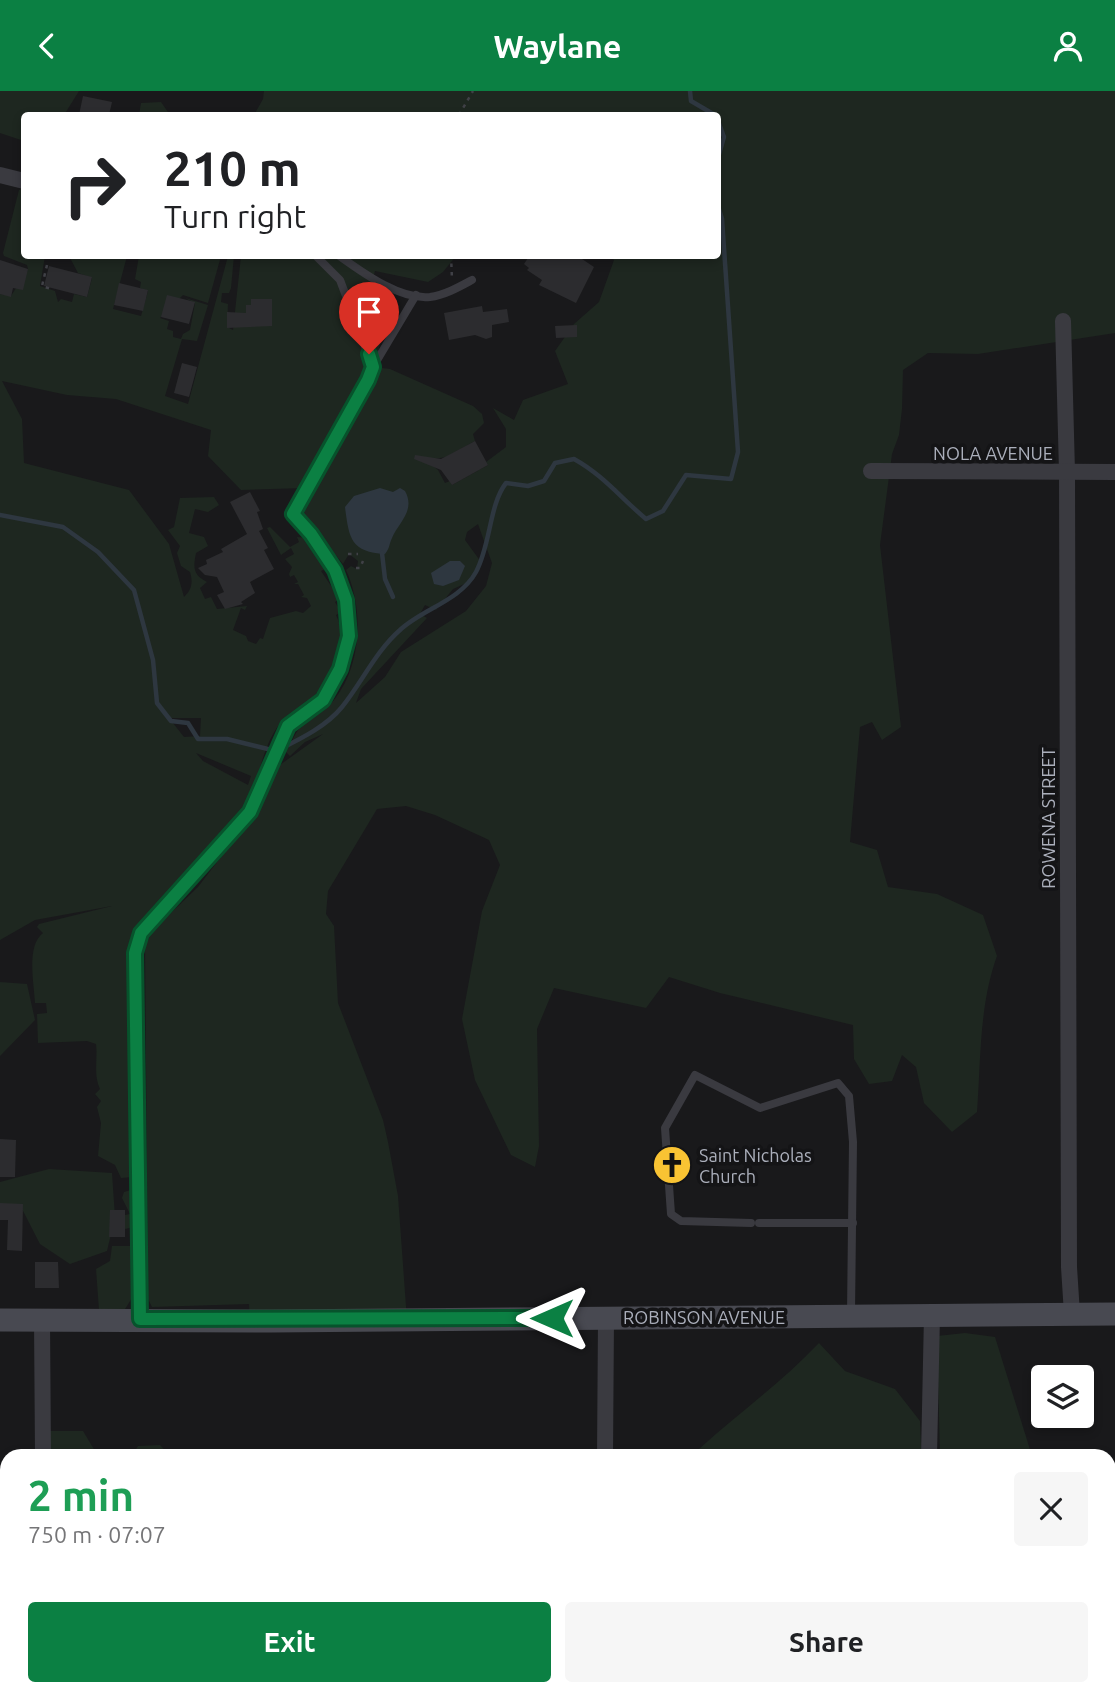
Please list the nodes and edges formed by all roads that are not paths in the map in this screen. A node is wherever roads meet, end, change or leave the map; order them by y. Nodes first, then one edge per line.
1 (0, 175) edge
2 (21, 180) edge
3 (320, 259) edge
4 (344, 259) edge
5 (472, 280) dead end
6 (416, 295) junction
7 (1063, 321) dead end
8 (373, 367) junction
9 (871, 471) dead end
10 (1067, 472) junction
11 (1115, 472) edge
12 (853, 1223) junction
13 (1072, 1314) junction
14 (1115, 1314) edge
15 (932, 1315) junction
16 (851, 1316) junction
17 (606, 1318) junction
18 (42, 1319) junction
19 (140, 1319) junction
20 (0, 1320) edge
21 (43, 1449) edge
22 (605, 1449) edge
23 (929, 1449) edge

1 - 2 street
3 - 8 lane
4 - 6 lane
5 - 6 lane
6 - 8 lane
7 - 10 street, ROWENA STREET
8 - 19 lane
9 - 10 street, NOLA AVENUE
10 - 11 street, NOLA AVENUE
10 - 13 street, ROWENA STREET
12 - 12 lane
12 - 16 lane
13 - 14 main road, ROBINSON AVENUE
13 - 15 main road, ROBINSON AVENUE
15 - 16 main road, ROBINSON AVENUE
15 - 23 street
16 - 17 main road, ROBINSON AVENUE
17 - 19 main road, ROBINSON AVENUE
17 - 22 street
18 - 19 main road, ROBINSON AVENUE
18 - 20 main road, ROBINSON AVENUE
18 - 21 street

